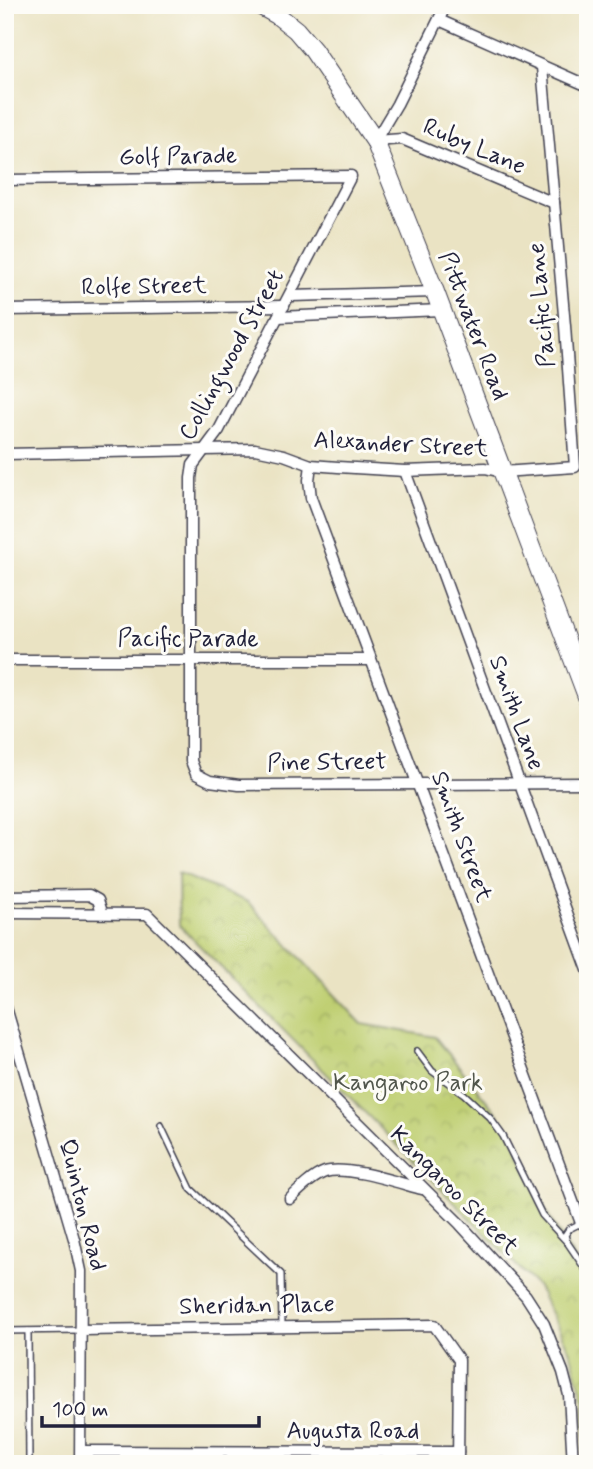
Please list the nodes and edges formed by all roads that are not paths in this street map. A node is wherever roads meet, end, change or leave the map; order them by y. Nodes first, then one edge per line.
1 (259, 5) edge
2 (446, 5) edge
3 (439, 20) junction
4 (542, 67) junction
5 (588, 86) edge
6 (375, 141) junction
7 (351, 176) joint
8 (5, 180) edge
9 (554, 203) junction
10 (435, 292) junction
11 (290, 296) junction
12 (284, 306) junction
13 (5, 310) edge
14 (441, 310) junction
15 (278, 317) junction
16 (204, 450) junction
17 (5, 454) edge
18 (311, 465) junction
19 (404, 471) junction
20 (502, 472) junction
21 (5, 660) edge
22 (192, 660) junction
23 (371, 660) junction
24 (588, 699) edge
25 (196, 774) joint
26 (519, 782) junction
27 (418, 783) junction
28 (588, 783) edge
29 (5, 896) edge
30 (102, 912) junction
31 (5, 913) edge
32 (588, 970) edge
33 (5, 1004) edge
34 (417, 1051) dead end
35 (161, 1126) dead end
36 (425, 1190) junction
37 (290, 1199) dead end
38 (584, 1224) edge
39 (567, 1242) junction
40 (588, 1273) edge
41 (282, 1326) junction
42 (81, 1330) junction
43 (5, 1331) edge
44 (28, 1331) junction
45 (81, 1451) junction
46 (230, 1451) junction
47 (338, 1451) junction
48 (458, 1458) edge
49 (29, 1464) edge
50 (80, 1464) edge
51 (230, 1464) edge
52 (338, 1464) edge
53 (573, 1464) edge

1 - 6 main road, Pittwater Road
2 - 3 street
3 - 4 street
3 - 6 street
4 - 5 street
4 - 9 street, Pacific Lane
6 - 9 street, Ruby Lane
6 - 10 main road, Pittwater Road
7 - 8 street, Golf Parade
7 - 11 street, Collingwood Street
9 - 20 street, Pacific Lane
10 - 11 street
10 - 14 main road, Pittwater Road
11 - 12 street, Collingwood Street
12 - 13 street, Rolfe Street
12 - 15 street, Collingwood Street
14 - 15 street
14 - 20 main road, Pittwater Road
15 - 16 street, Collingwood Street
16 - 17 street, Alexander Street
16 - 18 street, Alexander Street
16 - 22 street, Collingwood Street
18 - 19 street, Alexander Street
18 - 23 street, Smith Street
19 - 20 street, Alexander Street
19 - 26 street, Smith Lane
20 - 24 main road, Pittwater Road
21 - 22 street, Pacific Parade
22 - 23 street, Pacific Parade
22 - 25 street, Collingwood Street
23 - 27 street, Smith Street
25 - 27 street, Pine Street
26 - 27 street, Pine Street
26 - 28 street, Pine Street
26 - 32 street, Smith Lane
27 - 38 street, Smith Street
29 - 30 street
30 - 31 street, Kangaroo Street
30 - 36 street, Kangaroo Street
33 - 42 street, Quinton Road
34 - 39 lane
35 - 41 lane
36 - 37 street
36 - 53 street, Kangaroo Street
38 - 39 lane
39 - 40 lane
41 - 42 street, Sheridan Place
41 - 48 street, Sheridan Place
42 - 44 lane
42 - 45 street, Quinton Road
43 - 44 lane
44 - 49 lane
45 - 46 street, Augusta Road
45 - 50 street, Quinton Road
46 - 47 street, Augusta Road
46 - 51 lane
47 - 48 street, Augusta Road
47 - 52 street

